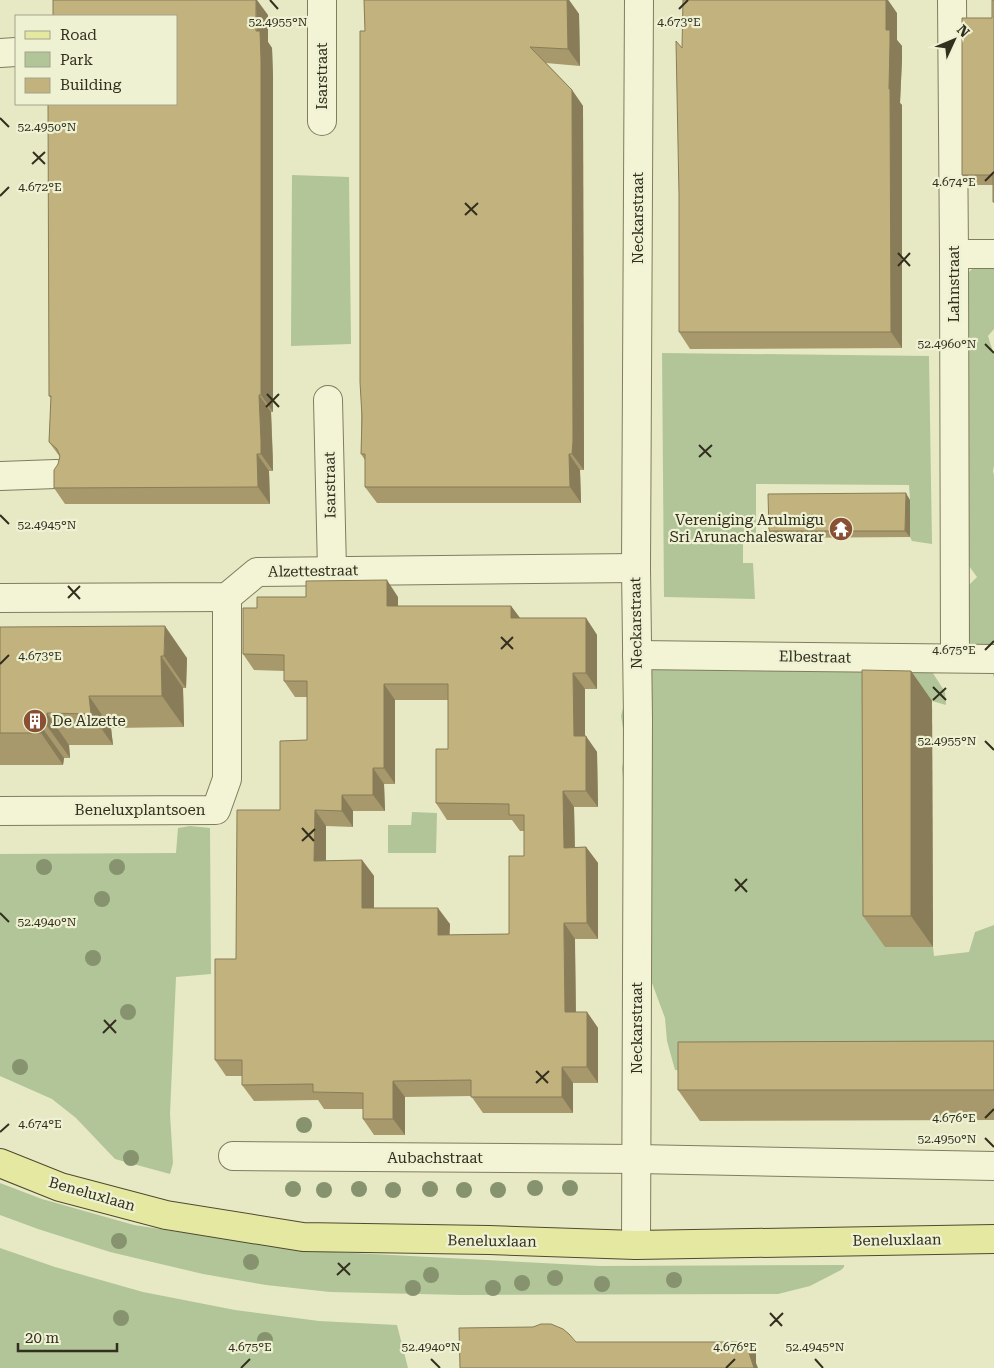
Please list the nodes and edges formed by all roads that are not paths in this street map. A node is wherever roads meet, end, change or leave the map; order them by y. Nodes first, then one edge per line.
1 (322, 0) edge
2 (639, 0) edge
3 (952, 0) edge
4 (15, 52) edge
5 (0, 53) edge
6 (322, 121) dead end
7 (954, 254) junction
8 (994, 254) edge
9 (328, 400) dead end
10 (56, 474) edge
11 (0, 476) edge
12 (636, 568) junction
13 (332, 570) junction
14 (0, 598) edge
15 (226, 598) junction
16 (637, 655) junction
17 (956, 658) junction
18 (994, 659) edge
19 (0, 811) edge
20 (234, 1156) dead end
21 (637, 1159) junction
22 (0, 1163) edge
23 (994, 1166) edge
24 (994, 1239) edge
25 (636, 1245) junction

1 - 6 street, Isarstraat
2 - 12 street, Neckarstraat
3 - 7 street, Lahnstraat
4 - 5 street
7 - 8 street
7 - 17 street, Lahnstraat
9 - 13 street, Isarstraat
10 - 11 street
12 - 13 street, Alzettestraat
12 - 16 street, Neckarstraat
13 - 15 street, Alzettestraat
14 - 15 street
15 - 19 street, Beneluxplantsoen
16 - 17 street, Elbestraat
16 - 21 street, Neckarstraat
17 - 18 street, Elbestraat
20 - 21 street, Aubachstraat
21 - 23 street
21 - 25 street, Neckarstraat
22 - 25 main road, Beneluxlaan
24 - 25 main road, Beneluxlaan

